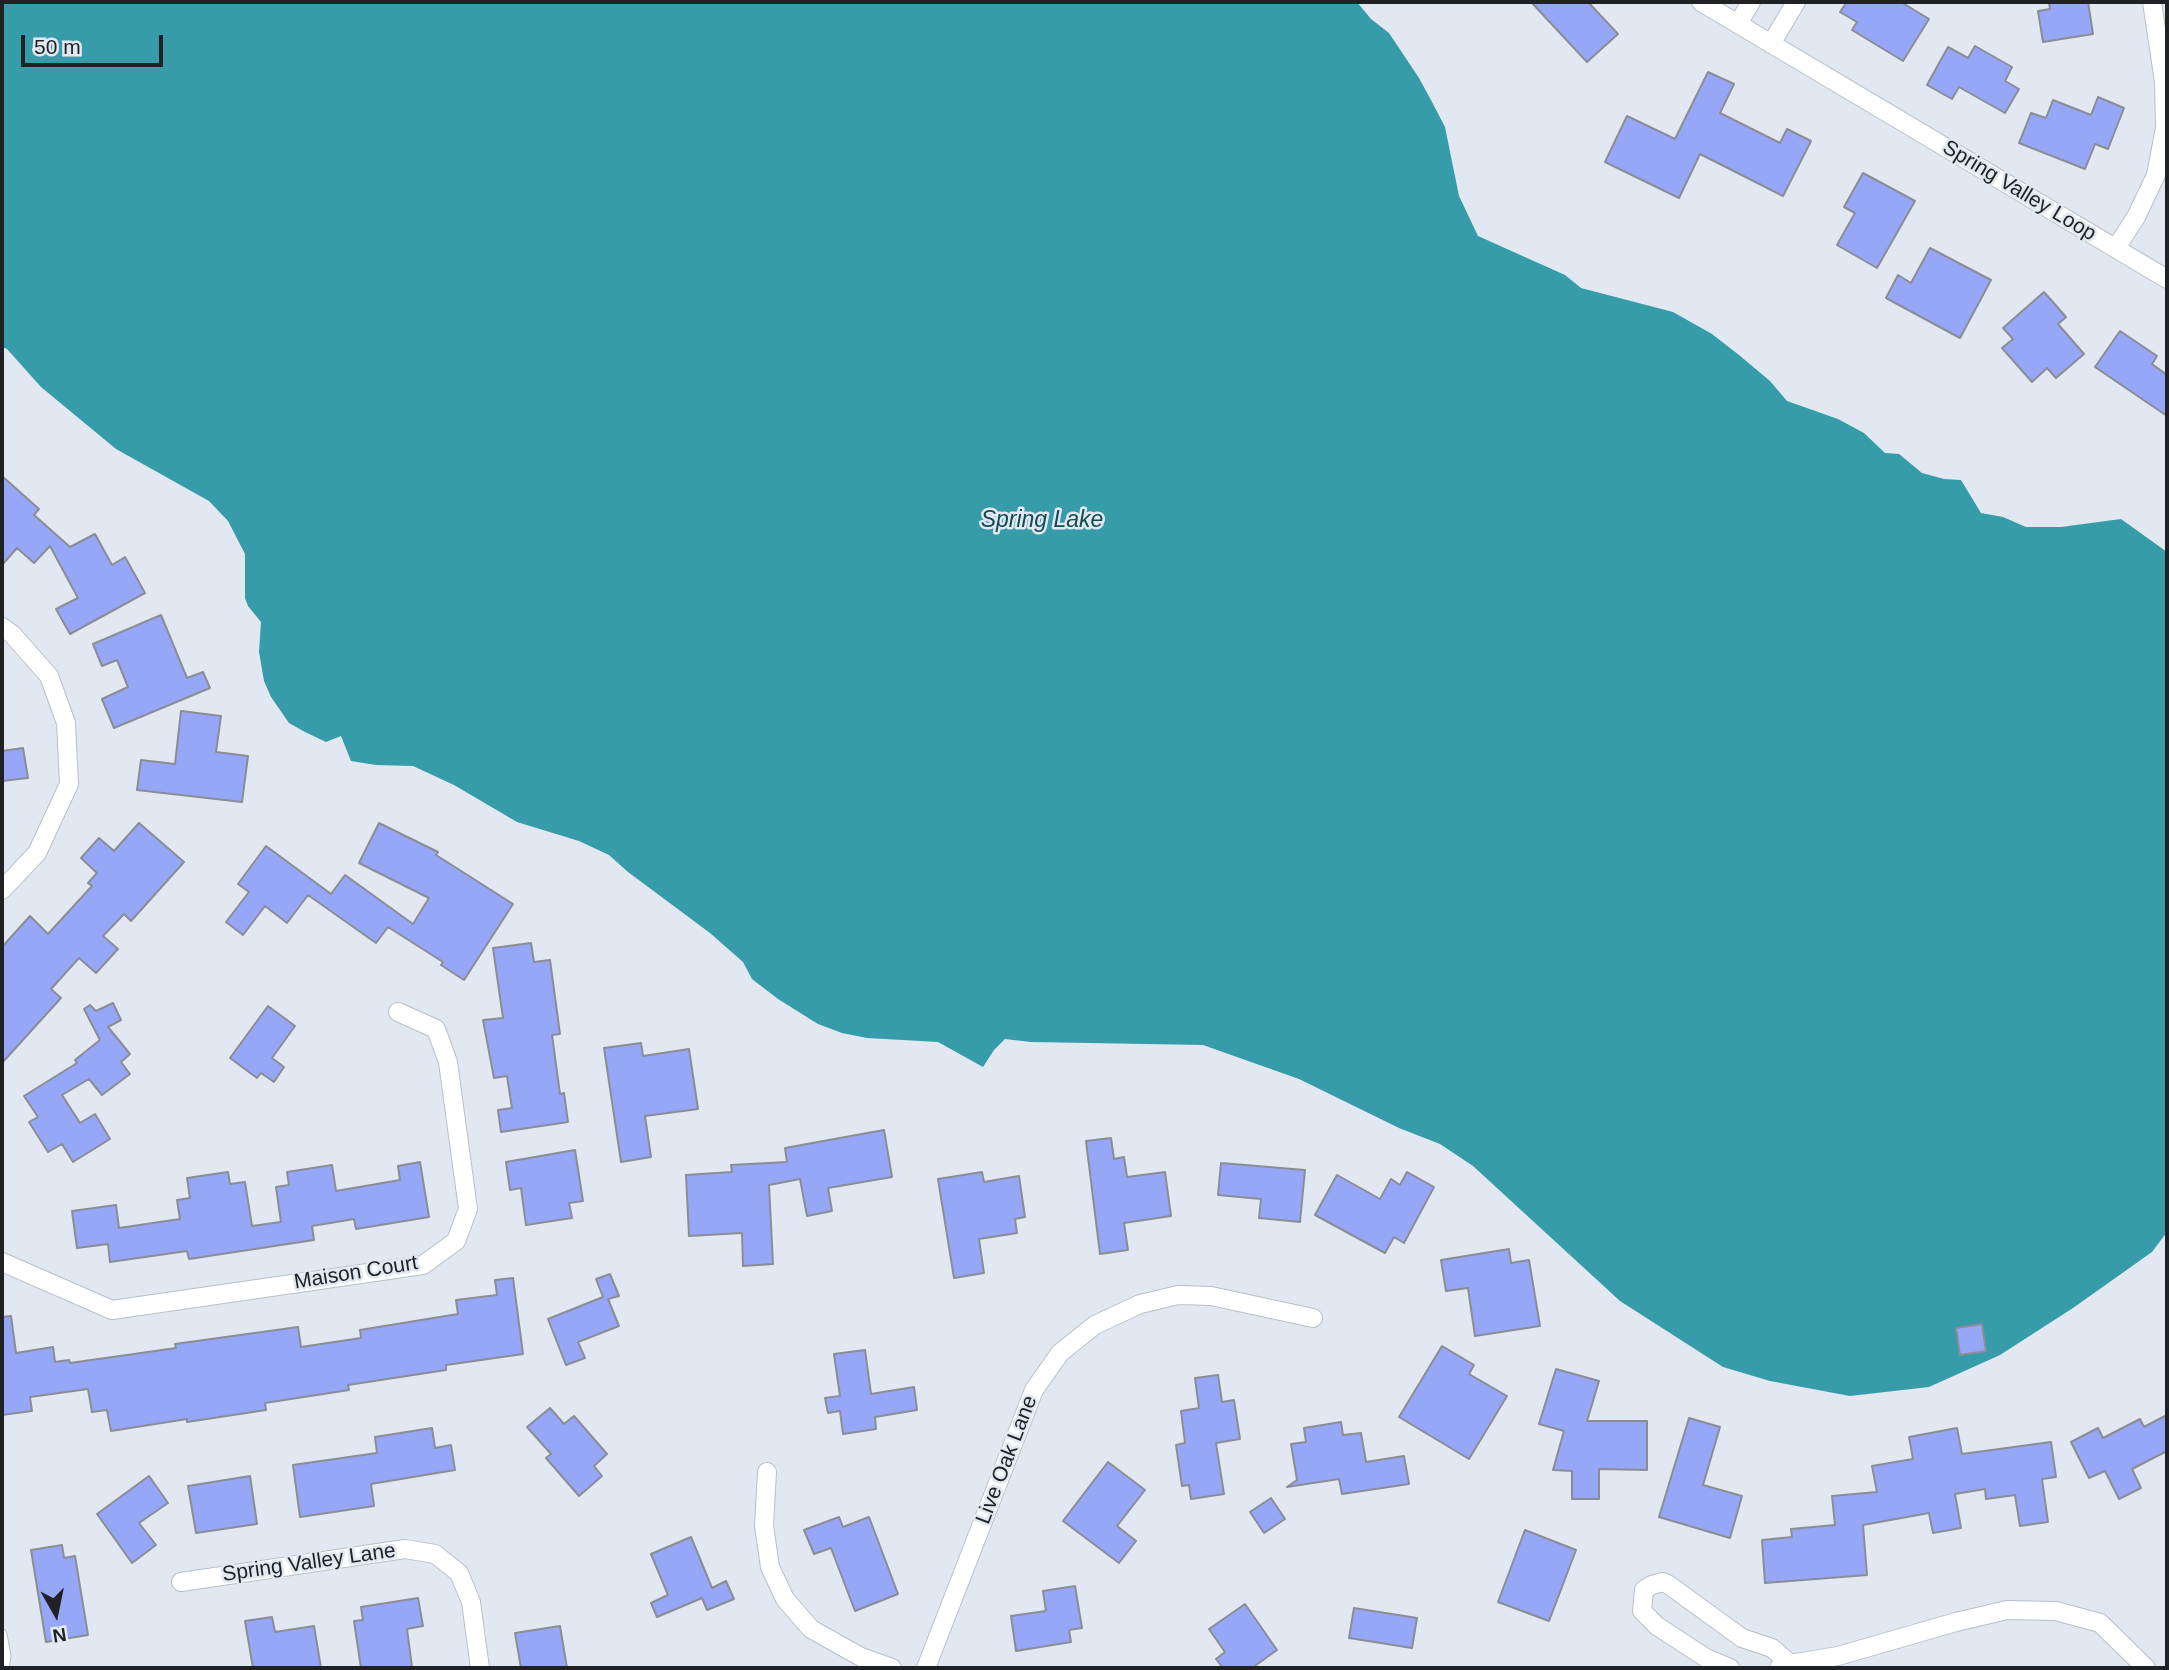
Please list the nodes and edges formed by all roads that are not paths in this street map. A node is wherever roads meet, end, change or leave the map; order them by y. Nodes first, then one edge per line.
1 (1700, 2) edge
2 (1751, 2) edge
3 (1796, 2) edge
4 (2152, 2) edge
5 (1738, 24) junction
6 (1771, 44) junction
7 (2116, 248) junction
8 (2167, 279) edge
9 (2, 627) edge
10 (2, 890) edge
11 (398, 1012) dead end
12 (2, 1262) edge
13 (1313, 1318) dead end
14 (767, 1472) dead end
15 (181, 1582) dead end
16 (2, 1634) edge
17 (1785, 1666) edge
18 (4, 1668) edge
19 (481, 1668) edge
20 (892, 1668) edge
21 (926, 1668) edge
22 (1730, 1668) edge
23 (2146, 1668) edge

1 - 5 street, Spring Valley Loop
2 - 5 street
3 - 6 street
4 - 7 street, Spring Valley Loop
5 - 6 street, Spring Valley Loop
6 - 7 street, Spring Valley Loop
7 - 8 street
9 - 10 street
11 - 12 street, Maison Court
13 - 21 street, Live Oak Lane
14 - 20 street
15 - 19 street, Spring Valley Lane
16 - 18 lane
17 - 22 street
17 - 23 street

